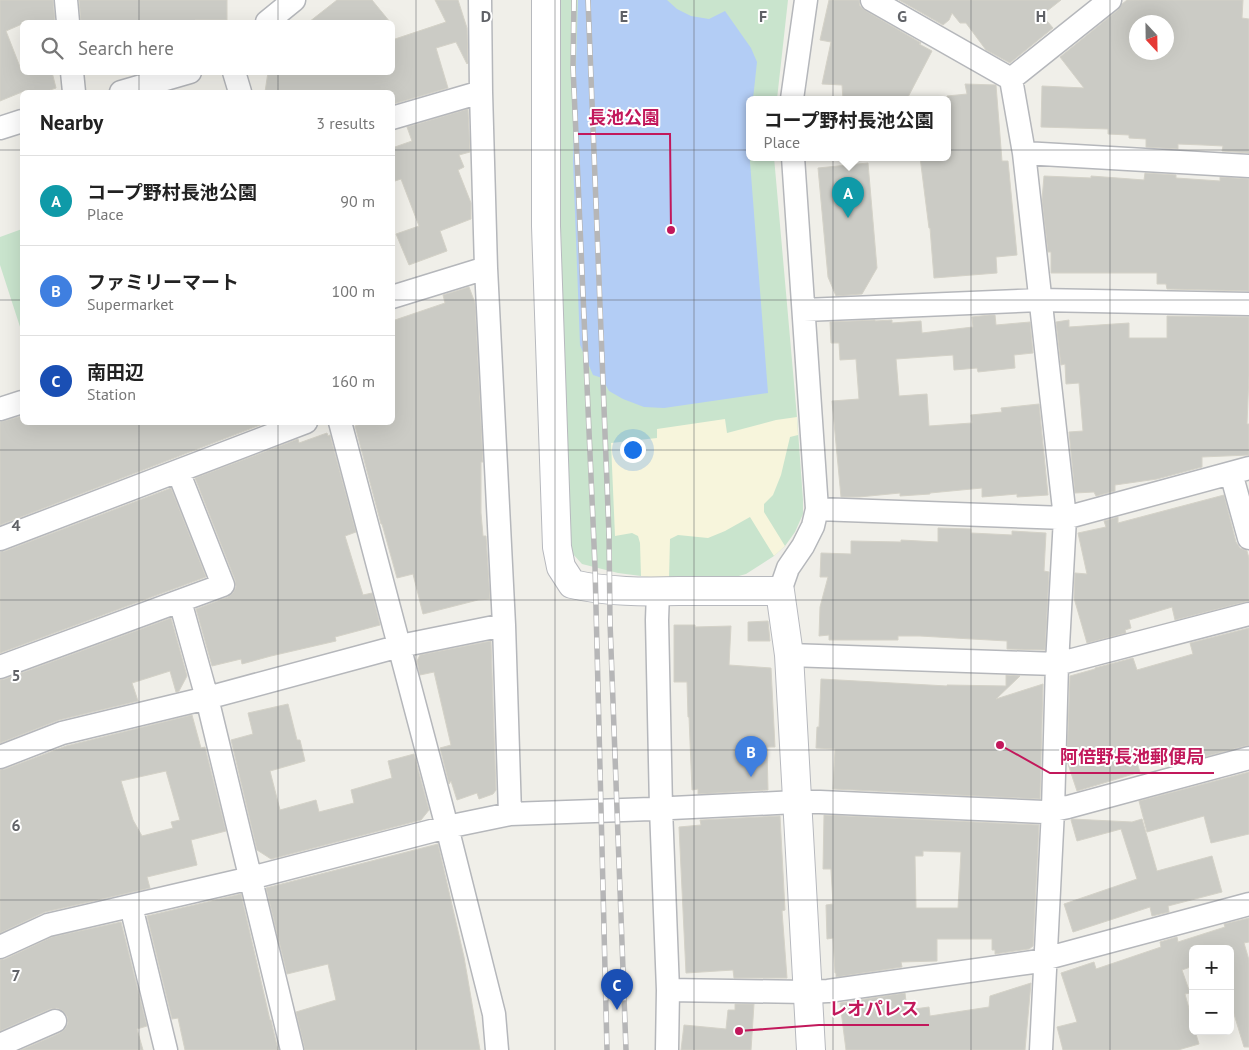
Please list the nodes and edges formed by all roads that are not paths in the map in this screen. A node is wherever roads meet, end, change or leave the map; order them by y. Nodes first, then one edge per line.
1 (66, 0) edge
2 (294, 0) edge
3 (480, 0) edge
4 (546, 0) edge
5 (806, 0) edge
6 (872, 0) edge
7 (1110, 0) edge
8 (68, 20) edge
9 (269, 20) edge
10 (72, 75) edge
11 (180, 75) edge
12 (235, 75) edge
13 (1011, 79) junction
14 (74, 90) edge
15 (128, 90) edge
16 (239, 90) edge
17 (481, 92) junction
18 (792, 96) edge
19 (395, 117) edge
20 (20, 122) edge
21 (0, 128) edge
22 (1024, 153) junction
23 (793, 161) edge
24 (1249, 166) edge
25 (486, 268) junction
26 (395, 296) edge
27 (1040, 300) junction
28 (1249, 304) edge
29 (804, 310) junction
30 (20, 403) edge
31 (0, 409) edge
32 (298, 425) edge
33 (341, 425) edge
34 (1240, 470) edge
35 (178, 471) junction
36 (817, 509) junction
37 (1065, 518) junction
38 (1249, 538) edge
39 (0, 539) edge
40 (780, 591) junction
41 (658, 592) junction
42 (180, 601) junction
43 (1249, 614) edge
44 (504, 625) junction
45 (400, 646) junction
46 (789, 655) junction
47 (1057, 664) junction
48 (0, 668) edge
49 (207, 698) junction
50 (0, 757) edge
51 (1249, 758) edge
52 (796, 802) junction
53 (661, 808) junction
54 (1053, 810) junction
55 (510, 814) junction
56 (447, 827) junction
57 (251, 878) junction
58 (1249, 904) edge
59 (131, 906) junction
60 (0, 946) edge
61 (1045, 959) junction
62 (668, 990) junction
63 (807, 992) junction
64 (55, 1021) dead end
65 (0, 1045) edge
66 (166, 1050) edge
67 (292, 1050) edge
68 (497, 1050) edge
69 (668, 1050) edge
70 (811, 1050) edge
71 (1041, 1050) edge

1 - 8 street
2 - 9 street
3 - 17 street
4 - 41 street
5 - 18 street
6 - 13 street
7 - 13 street
10 - 14 street
11 - 15 street
12 - 16 street
13 - 22 street
17 - 19 street
17 - 25 street
20 - 21 street
22 - 24 street
22 - 27 street
23 - 29 street
25 - 26 street
25 - 44 street
27 - 28 street
27 - 29 street
27 - 37 street
29 - 36 street
30 - 31 street
32 - 35 street
33 - 45 street
34 - 37 street
34 - 38 street
35 - 39 street
35 - 42 street
36 - 37 street
36 - 40 street
37 - 47 street
40 - 41 street
40 - 46 street
41 - 53 street
42 - 48 street
42 - 49 street
43 - 47 street
44 - 45 street
44 - 55 street
45 - 49 street
45 - 56 street
46 - 47 street
46 - 52 street
47 - 54 street
49 - 50 street
49 - 57 street
51 - 54 street
52 - 53 street
52 - 54 street
52 - 63 street
53 - 55 street
53 - 62 street
54 - 61 street
55 - 56 street
56 - 57 street
56 - 68 street
57 - 59 street
57 - 67 street
58 - 61 street
59 - 60 street
59 - 66 street
61 - 63 street
61 - 71 street
62 - 63 street
62 - 69 street
63 - 70 street
64 - 65 street

